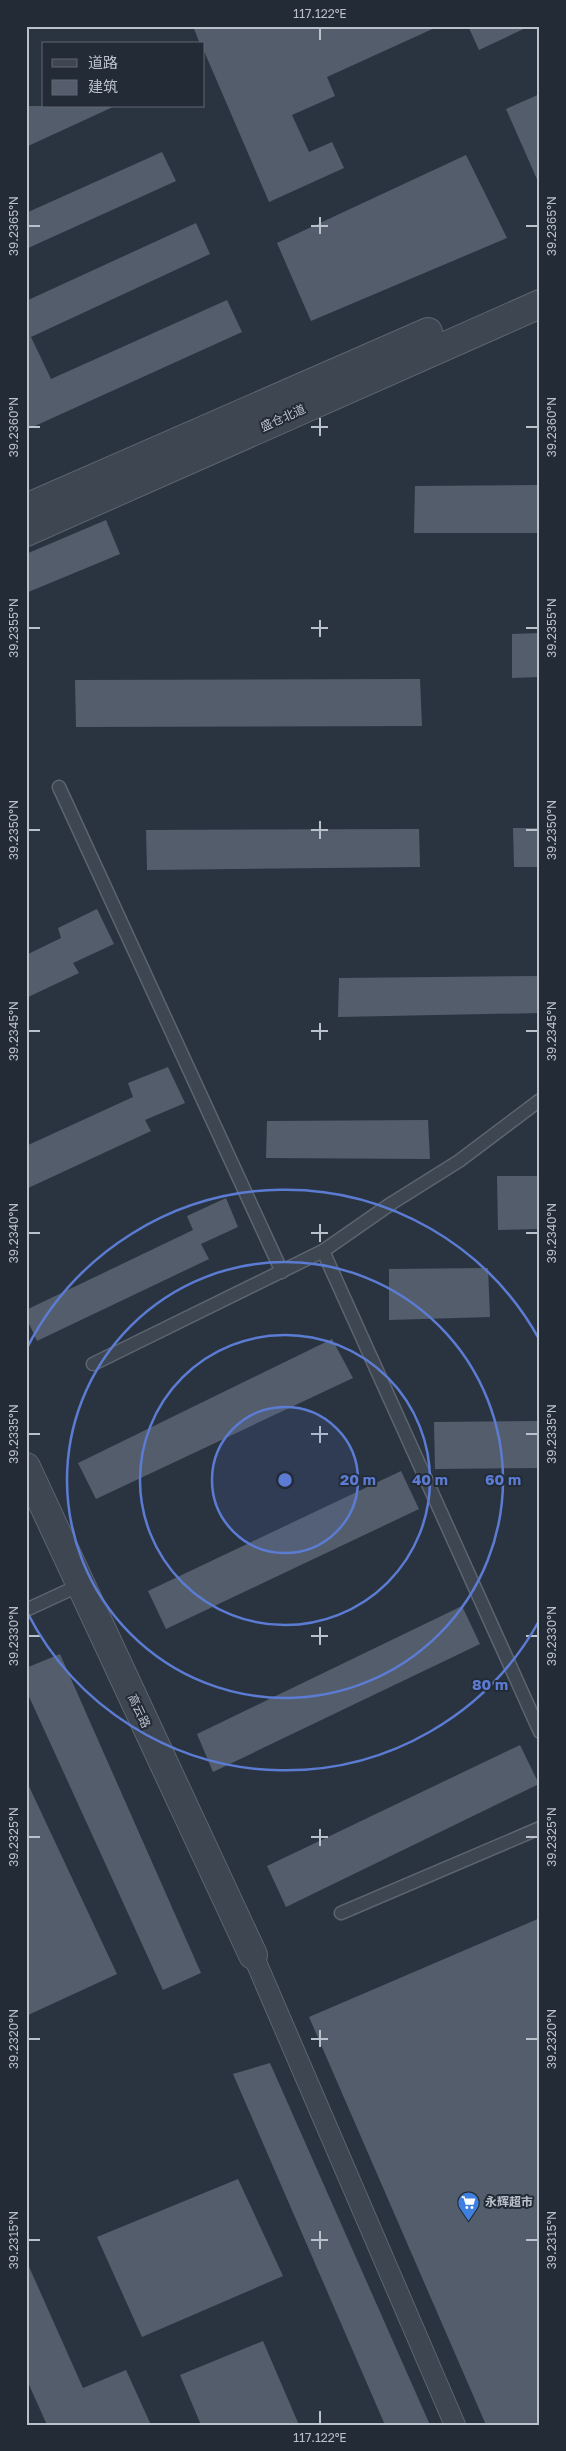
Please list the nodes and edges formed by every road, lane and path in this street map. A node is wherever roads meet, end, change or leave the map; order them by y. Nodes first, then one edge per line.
1 (540, 284) edge
2 (540, 304) edge
3 (26, 508) edge
4 (26, 532) edge
5 (59, 787) dead end
6 (540, 1100) edge
7 (323, 1251) junction
8 (282, 1272) junction
9 (93, 1364) dead end
10 (26, 1468) edge
11 (80, 1585) junction
12 (26, 1610) edge
13 (540, 1732) edge
14 (540, 1828) edge
15 (342, 1913) dead end
16 (253, 1955) joint
17 (454, 2425) edge

1 - 3 street, 盛仓北道
2 - 4 street, 盛仓北道
5 - 8 lane
6 - 7 lane
7 - 8 lane
7 - 13 lane
8 - 9 lane
10 - 11 street, 高云路
11 - 12 lane
11 - 16 street, 高云路
14 - 15 lane
16 - 17 street

